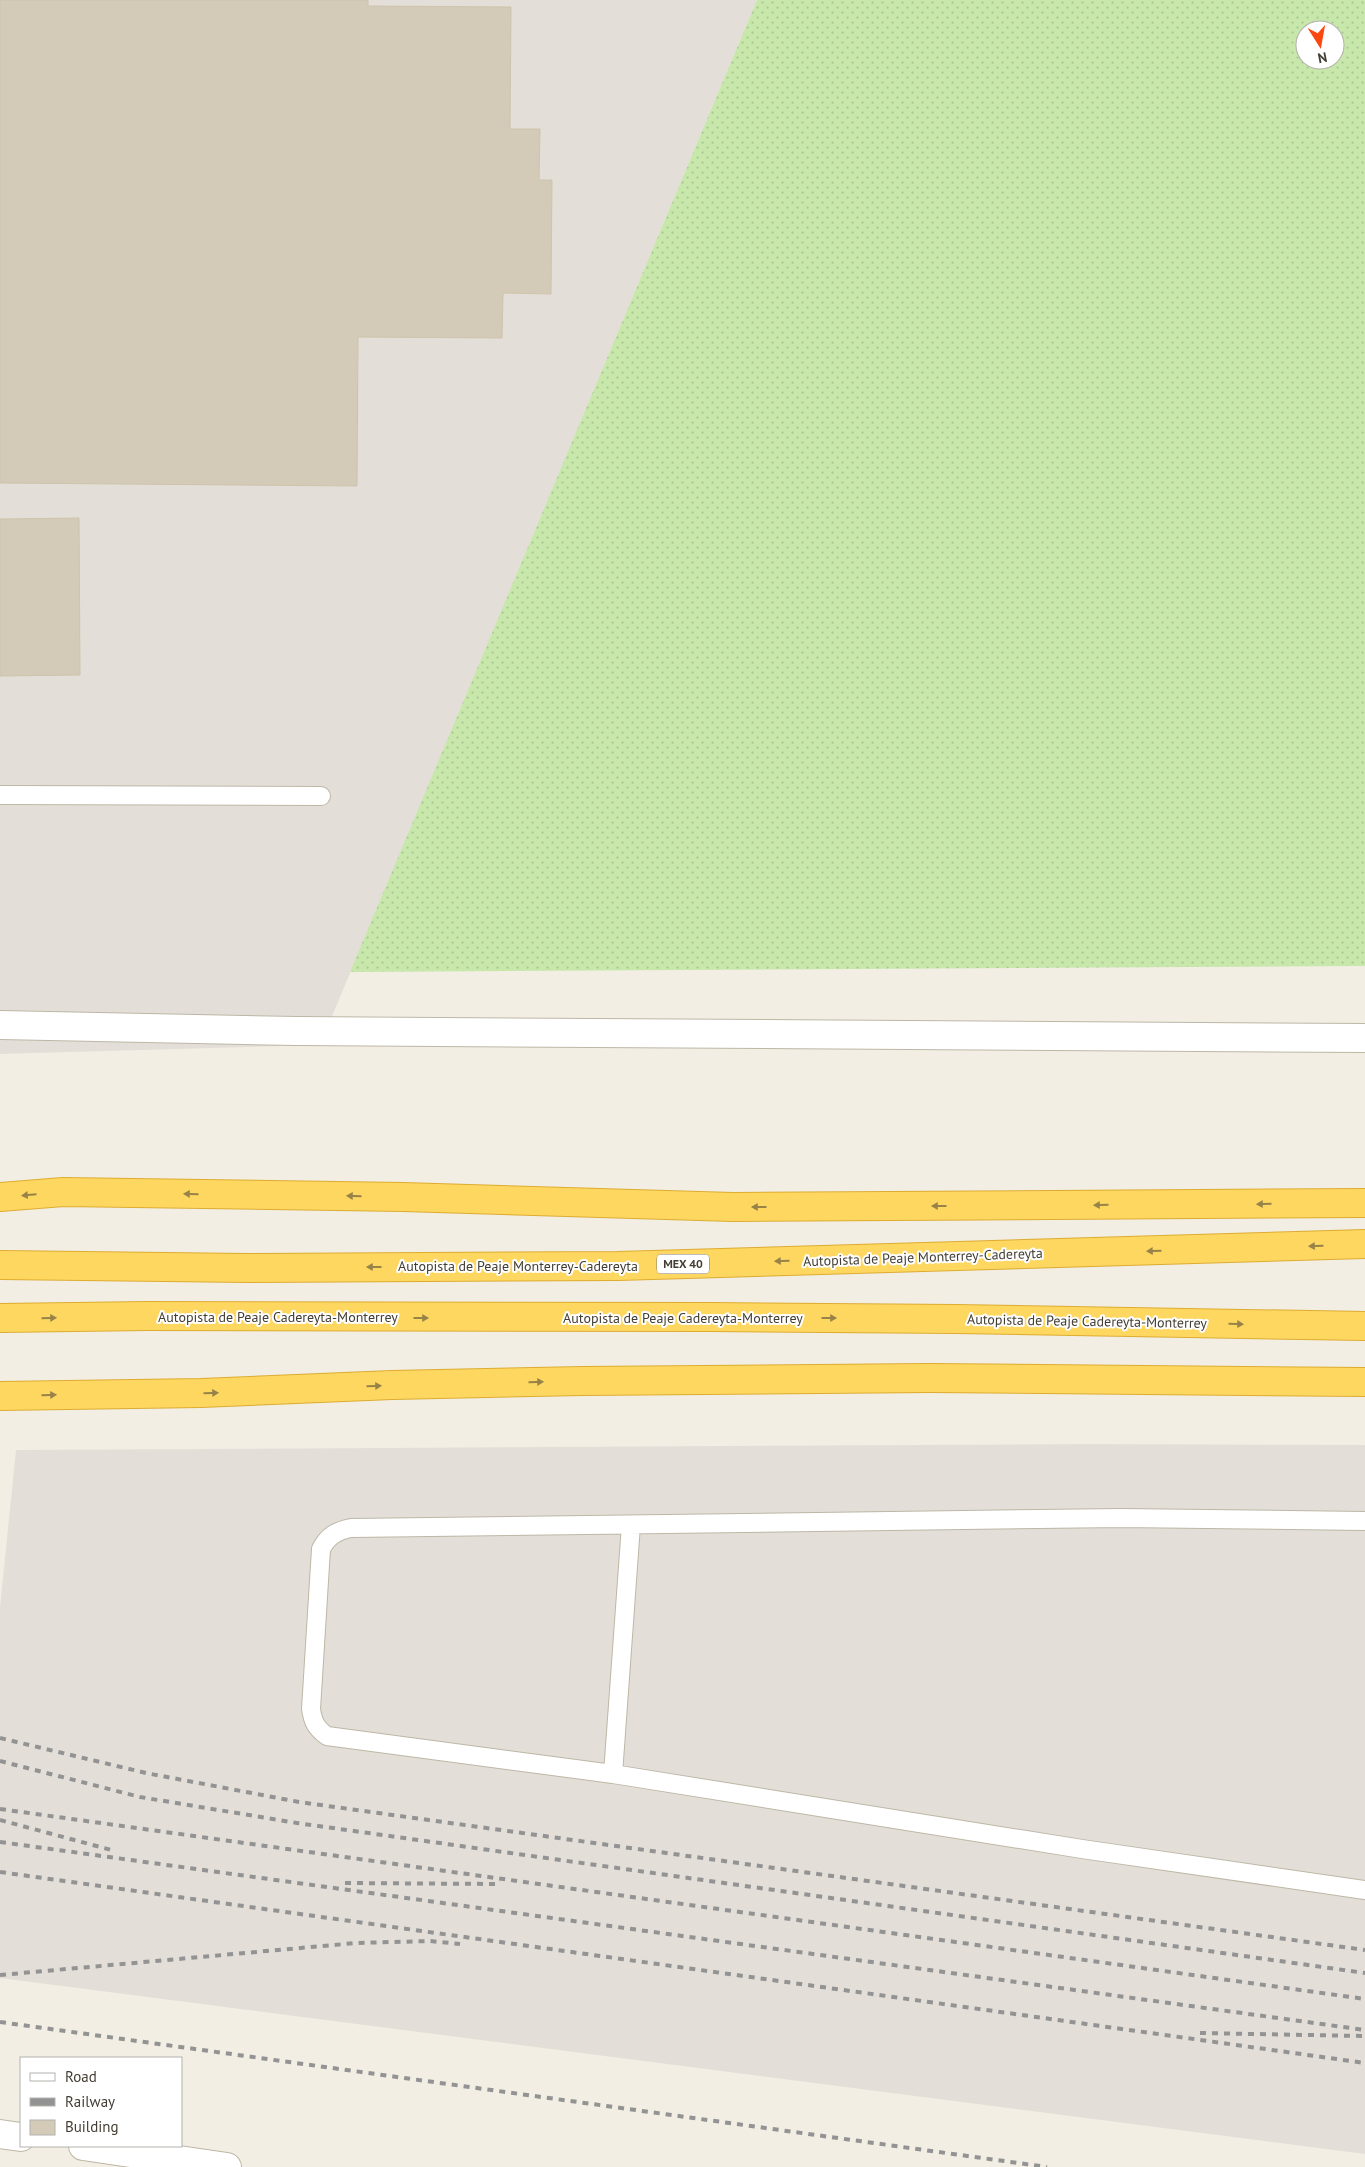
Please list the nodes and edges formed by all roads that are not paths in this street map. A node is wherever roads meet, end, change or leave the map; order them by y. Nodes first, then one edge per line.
1 (0, 795) edge
2 (321, 796) dead end
3 (0, 1024) edge
4 (1365, 1038) edge
5 (0, 1197) edge
6 (1365, 1203) edge
7 (1365, 1244) edge
8 (0, 1265) edge
9 (0, 1318) edge
10 (1365, 1326) edge
11 (1365, 1382) edge
12 (0, 1396) edge
13 (1365, 1521) edge
14 (631, 1525) junction
15 (614, 1774) junction
16 (1365, 1890) edge
17 (0, 2134) edge
18 (20, 2137) edge
19 (90, 2147) edge
20 (228, 2167) edge

1 - 2 lane
3 - 4 street
6 -> 5 highway
7 -> 8 highway, Autopista de Peaje Monterrey-Cadereyta / MEX 40
9 -> 10 highway, Autopista de Peaje Cadereyta-Monterrey
12 -> 11 highway
13 - 14 lane
14 - 15 lane
14 - 15 lane
15 - 16 lane
17 - 18 street
19 - 20 street

